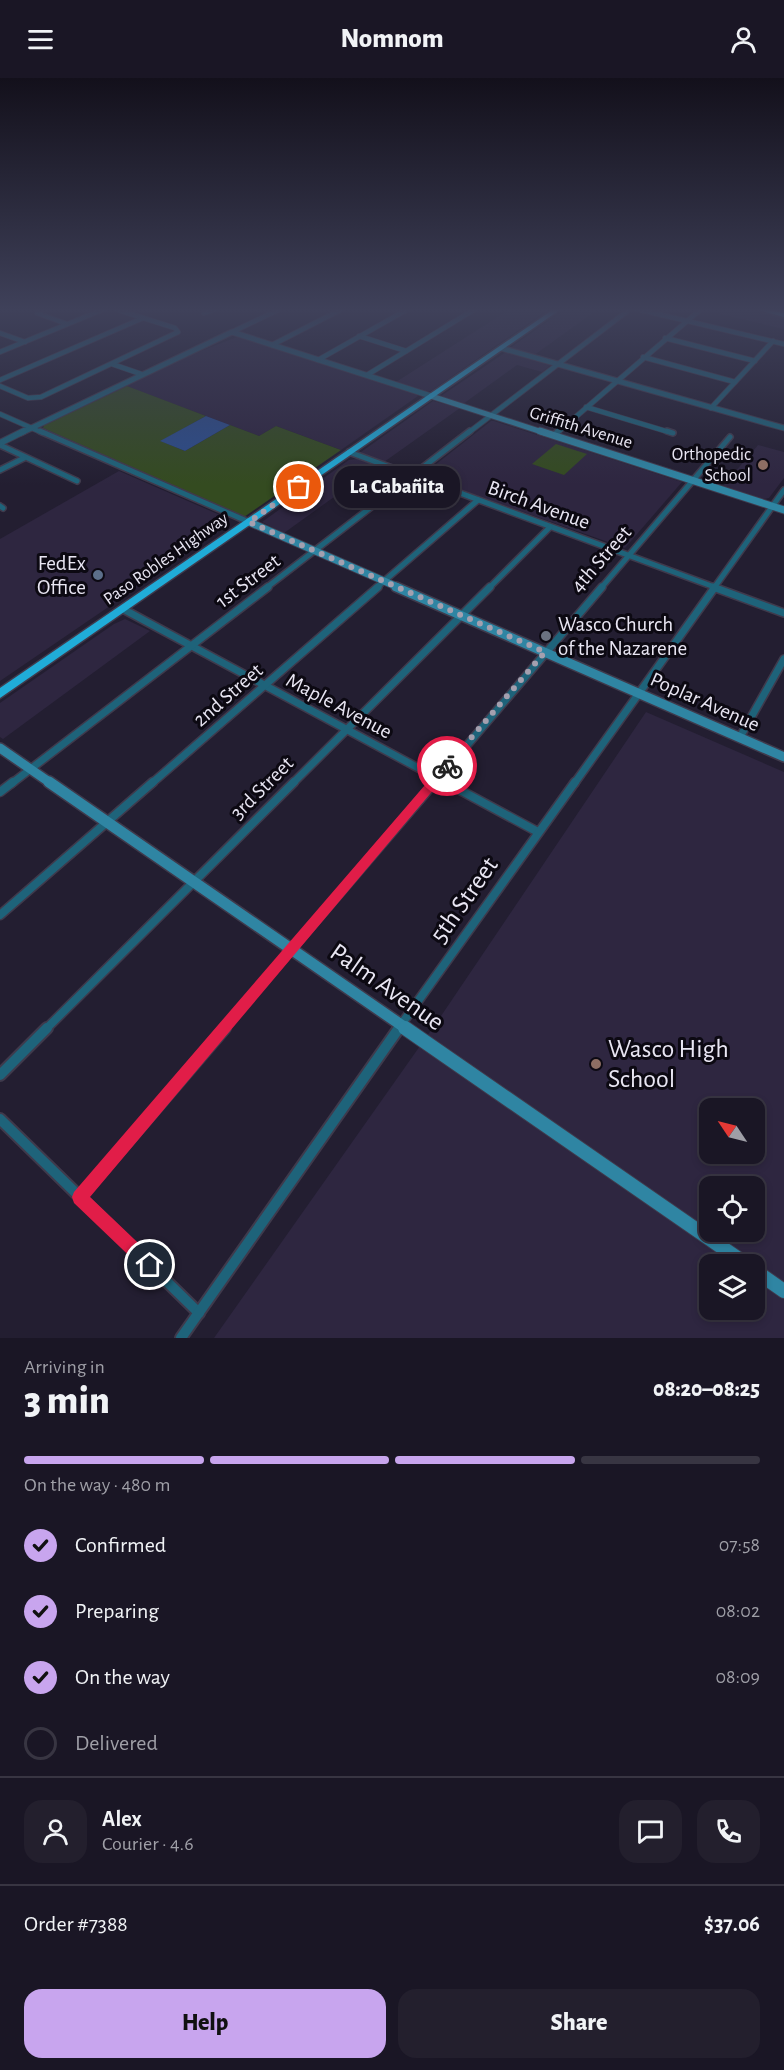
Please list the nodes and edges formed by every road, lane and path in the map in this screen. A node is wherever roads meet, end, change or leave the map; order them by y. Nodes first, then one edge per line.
1 (28, 368) edge
2 (104, 368) edge
3 (123, 368) edge
4 (154, 368) edge
5 (343, 368) edge
6 (379, 368) edge
7 (472, 368) edge
8 (552, 368) edge
9 (570, 368) edge
10 (631, 368) edge
11 (683, 368) edge
12 (749, 368) edge
13 (141, 374) junction
14 (367, 375) junction
15 (0, 380) edge
16 (616, 381) junction
17 (735, 382) junction
18 (0, 386) edge
19 (431, 396) junction
20 (586, 407) junction
21 (711, 408) junction
22 (0, 414) edge
23 (491, 416) junction
24 (10, 418) junction
25 (0, 423) edge
26 (783, 427) edge
27 (32, 428) junction
28 (673, 433) dead end
29 (554, 435) junction
30 (730, 437) dead end
31 (0, 444) edge
32 (349, 452) junction
33 (24, 458) junction
34 (0, 470) edge
35 (412, 476) junction
36 (694, 480) junction
37 (77, 481) dead end
38 (784, 489) edge
39 (478, 500) junction
40 (772, 506) junction
41 (784, 510) edge
42 (249, 522) junction
43 (550, 527) junction
44 (315, 550) junction
45 (628, 556) junction
46 (385, 581) junction
47 (713, 587) junction
48 (123, 609) junction
49 (784, 614) edge
50 (461, 615) junction
51 (191, 645) junction
52 (545, 652) junction
53 (784, 659) edge
54 (775, 675) junction
55 (784, 679) edge
56 (265, 685) junction
57 (638, 692) junction
58 (0, 694) edge
59 (347, 729) junction
60 (740, 737) junction
61 (0, 748) edge
62 (784, 757) edge
63 (30, 769) junction
64 (437, 778) junction
65 (0, 792) edge
66 (107, 822) junction
67 (538, 832) junction
68 (193, 882) junction
69 (0, 915) edge
70 (291, 949) junction
71 (401, 1025) junction
72 (0, 1075) edge
73 (0, 1119) edge
74 (80, 1197) junction
75 (732, 1254) edge
76 (765, 1278) edge
77 (784, 1291) edge
78 (199, 1313) junction
79 (181, 1338) edge

1 - 15 street
2 - 18 street
3 - 13 street
4 - 13 street
5 - 14 street, Griffith Avenue
6 - 14 street
7 - 19 highway, Paso Robles Highway
8 - 23 street, 1st Street
9 - 16 street
10 - 16 street
11 - 17 street
12 - 17 street
13 - 27 street
14 - 19 street, Griffith Avenue
16 - 20 street
16 - 21 street
17 - 21 street
19 - 23 main road, Griffith Avenue
19 - 32 highway, Paso Robles Highway
20 - 28 street
20 - 29 street
21 - 26 street
22 - 24 street
23 - 29 main road, Griffith Avenue
23 - 35 street, 1st Street
24 - 25 street
24 - 27 street
27 - 31 street
27 - 42 street
29 - 36 main road, Griffith Avenue
30 - 36 street, 4th Street
31 - 33 street
32 - 35 street, Birch Avenue
32 - 42 highway, Paso Robles Highway
33 - 34 street
33 - 37 street
35 - 39 street, Birch Avenue
35 - 44 street, 1st Street
36 - 40 main road, Griffith Avenue
36 - 45 street, 4th Street
38 - 40 street, 5th Street
39 - 43 street, Birch Avenue
39 - 46 street, 2nd Street
40 - 41 main road, Griffith Avenue
40 - 47 street, 5th Street
42 - 44 main road, Poplar Avenue
42 - 48 highway, Paso Robles Highway
43 - 45 street, Birch Avenue
43 - 50 street, 3rd Street
44 - 46 main road, Poplar Avenue
44 - 51 street, 1st Street
45 - 47 street, Birch Avenue
45 - 52 street, 4th Street
46 - 50 main road, Poplar Avenue
46 - 56 street, 2nd Street
47 - 49 street, Birch Avenue
47 - 57 street, 5th Street
48 - 51 street, Maple Avenue
48 - 58 highway, Paso Robles Highway
50 - 52 main road, Poplar Avenue
50 - 59 street, 3rd Street
51 - 56 street, Maple Avenue
51 - 63 street, 1st Street
52 - 57 main road, Poplar Avenue
52 - 64 street, 4th Street
53 - 54 street
54 - 55 street
54 - 60 street
56 - 59 street, Maple Avenue
56 - 66 street, 2nd Street
57 - 60 main road, Poplar Avenue
57 - 67 street, 5th Street
59 - 64 street, Maple Avenue
59 - 68 street, 3rd Street
60 - 62 main road, Poplar Avenue
61 - 63 main road, Palm Avenue
63 - 65 street, 1st Street
63 - 66 main road, Palm Avenue
64 - 67 street, Maple Avenue
64 - 70 street, 4th Street
66 - 68 main road, Palm Avenue
66 - 69 street, 2nd Street
67 - 71 street, 5th Street
68 - 70 main road, Palm Avenue
68 - 72 street, 3rd Street
70 - 71 main road, Palm Avenue
70 - 74 street, 4th Street
71 - 75 main road, Palm Avenue
71 - 78 street, 5th Street
73 - 74 street
74 - 78 street
76 - 77 main road
78 - 79 street, 5th Street

